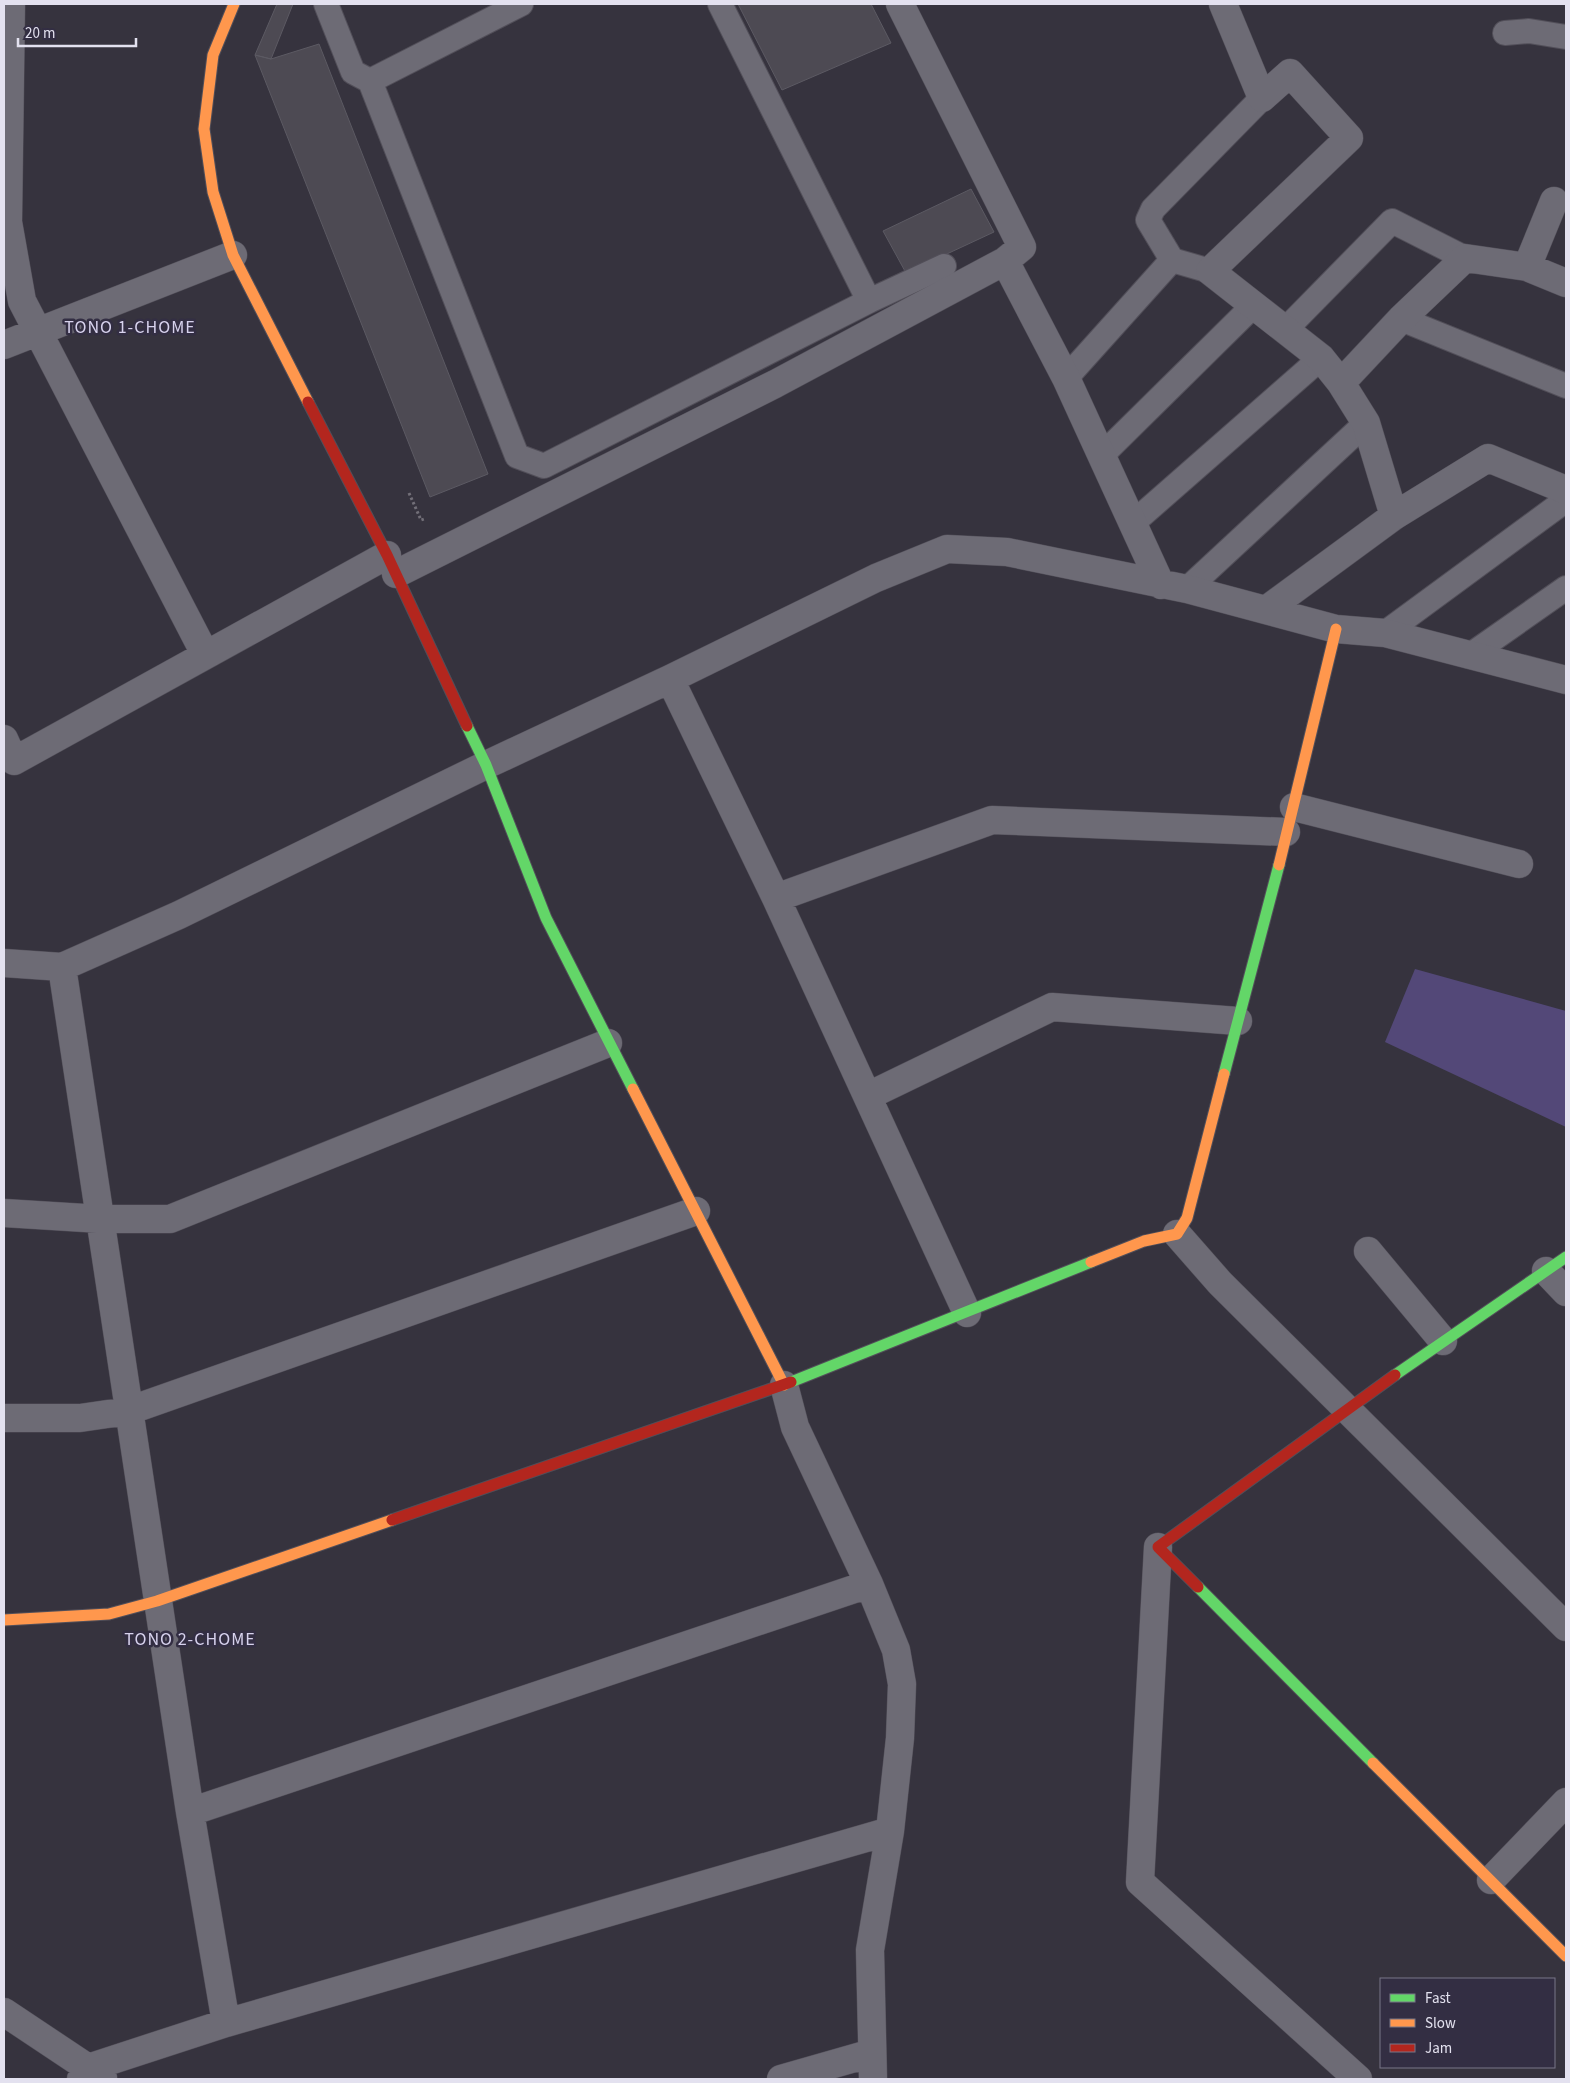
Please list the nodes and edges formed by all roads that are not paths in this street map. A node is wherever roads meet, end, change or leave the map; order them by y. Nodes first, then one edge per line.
1 (11, 4) edge
2 (234, 4) edge
3 (326, 4) edge
4 (521, 4) edge
5 (720, 4) edge
6 (900, 4) edge
7 (1223, 4) edge
8 (479, 14) edge
9 (1505, 33) dead end
10 (1566, 37) edge
11 (370, 81) junction
12 (1262, 98) junction
13 (1554, 201) dead end
14 (233, 255) junction
15 (1465, 258) junction
16 (1172, 260) junction
17 (1005, 261) junction
18 (944, 266) dead end
19 (1527, 267) junction
20 (1210, 272) junction
21 (1566, 283) edge
22 (869, 301) junction
23 (1253, 306) junction
24 (1401, 320) junction
25 (1285, 330) junction
26 (39, 332) junction
27 (4, 346) edge
28 (766, 354) junction
29 (1321, 358) junction
30 (1066, 378) junction
31 (710, 382) junction
32 (1341, 383) junction
33 (775, 384) junction
34 (1566, 386) edge
35 (723, 410) junction
36 (1366, 423) junction
37 (1102, 455) junction
38 (1566, 490) edge
39 (1566, 500) edge
40 (1394, 516) junction
41 (1134, 522) junction
42 (391, 564) junction
43 (1174, 587) junction
44 (1566, 588) edge
45 (1266, 610) junction
46 (1336, 629) junction
47 (1385, 633) junction
48 (205, 654) junction
49 (1469, 656) junction
50 (670, 680) junction
51 (1566, 680) edge
52 (4, 739) edge
53 (486, 765) junction
54 (1290, 820) junction
55 (1519, 864) dead end
56 (776, 898) junction
57 (4, 963) edge
58 (62, 967) junction
59 (1238, 1021) junction
60 (608, 1043) junction
61 (868, 1096) junction
62 (696, 1212) junction
63 (4, 1213) edge
64 (101, 1219) junction
65 (1177, 1234) junction
66 (1368, 1251) dead end
67 (1556, 1264) edge
68 (1566, 1292) edge
69 (967, 1313) junction
70 (1443, 1340) junction
71 (784, 1385) junction
72 (1346, 1409) junction
73 (128, 1411) junction
74 (4, 1418) edge
75 (1158, 1547) junction
76 (869, 1584) junction
77 (157, 1601) junction
78 (4, 1620) edge
79 (1566, 1627) edge
80 (1566, 1802) edge
81 (190, 1812) junction
82 (890, 1831) junction
83 (1491, 1880) junction
84 (1566, 1956) edge
85 (4, 2012) edge
86 (226, 2023) junction
87 (872, 2066) edge
88 (92, 2076) edge
89 (781, 2079) edge
90 (1358, 2079) edge

1 - 26 street
2 - 14 street
3 - 11 lane
4 - 8 lane
5 - 22 lane
6 - 17 street
7 - 12 street
8 - 11 lane
9 - 10 lane
11 - 31 lane
12 - 16 lane
12 - 20 street
13 - 19 street
14 - 26 street
14 - 42 street
15 - 19 street
15 - 24 street
15 - 25 lane
16 - 20 lane
16 - 30 lane
17 - 30 street
17 - 33 street
18 - 22 lane
19 - 21 street
20 - 23 street
22 - 28 lane
23 - 25 street
23 - 37 lane
24 - 32 street
24 - 34 lane
25 - 29 street
26 - 27 street
26 - 48 street
28 - 31 lane
28 - 33 lane
29 - 32 street
29 - 41 lane
30 - 37 street
31 - 35 lane
32 - 36 street
33 - 35 street
35 - 42 street
36 - 40 street
36 - 43 lane
37 - 41 street
38 - 40 street
39 - 47 lane
40 - 45 street
41 - 43 street
42 - 48 street
42 - 53 street
43 - 45 street
43 - 50 street
44 - 49 lane
45 - 46 street
46 - 47 street
46 - 54 street
47 - 49 street
48 - 52 street
49 - 51 street
50 - 53 street
50 - 56 street
53 - 58 street
53 - 60 street
54 - 55 street
54 - 56 street
54 - 59 street
56 - 61 street
57 - 58 street
58 - 64 street
59 - 61 street
59 - 65 street
60 - 62 street
60 - 64 street
61 - 69 street
62 - 71 street
62 - 73 street
63 - 64 street
64 - 73 street
65 - 69 street
65 - 72 street
66 - 70 street
67 - 68 street
67 - 70 street
69 - 71 street
70 - 72 street
71 - 76 street
71 - 77 street
72 - 75 street
72 - 79 street
73 - 74 street
73 - 77 street
75 - 83 street
75 - 90 street
76 - 81 street
76 - 82 street
77 - 78 street
77 - 81 street
80 - 83 street
81 - 86 street
82 - 86 street
82 - 87 street
83 - 84 street
85 - 88 street
86 - 88 street
87 - 89 street

